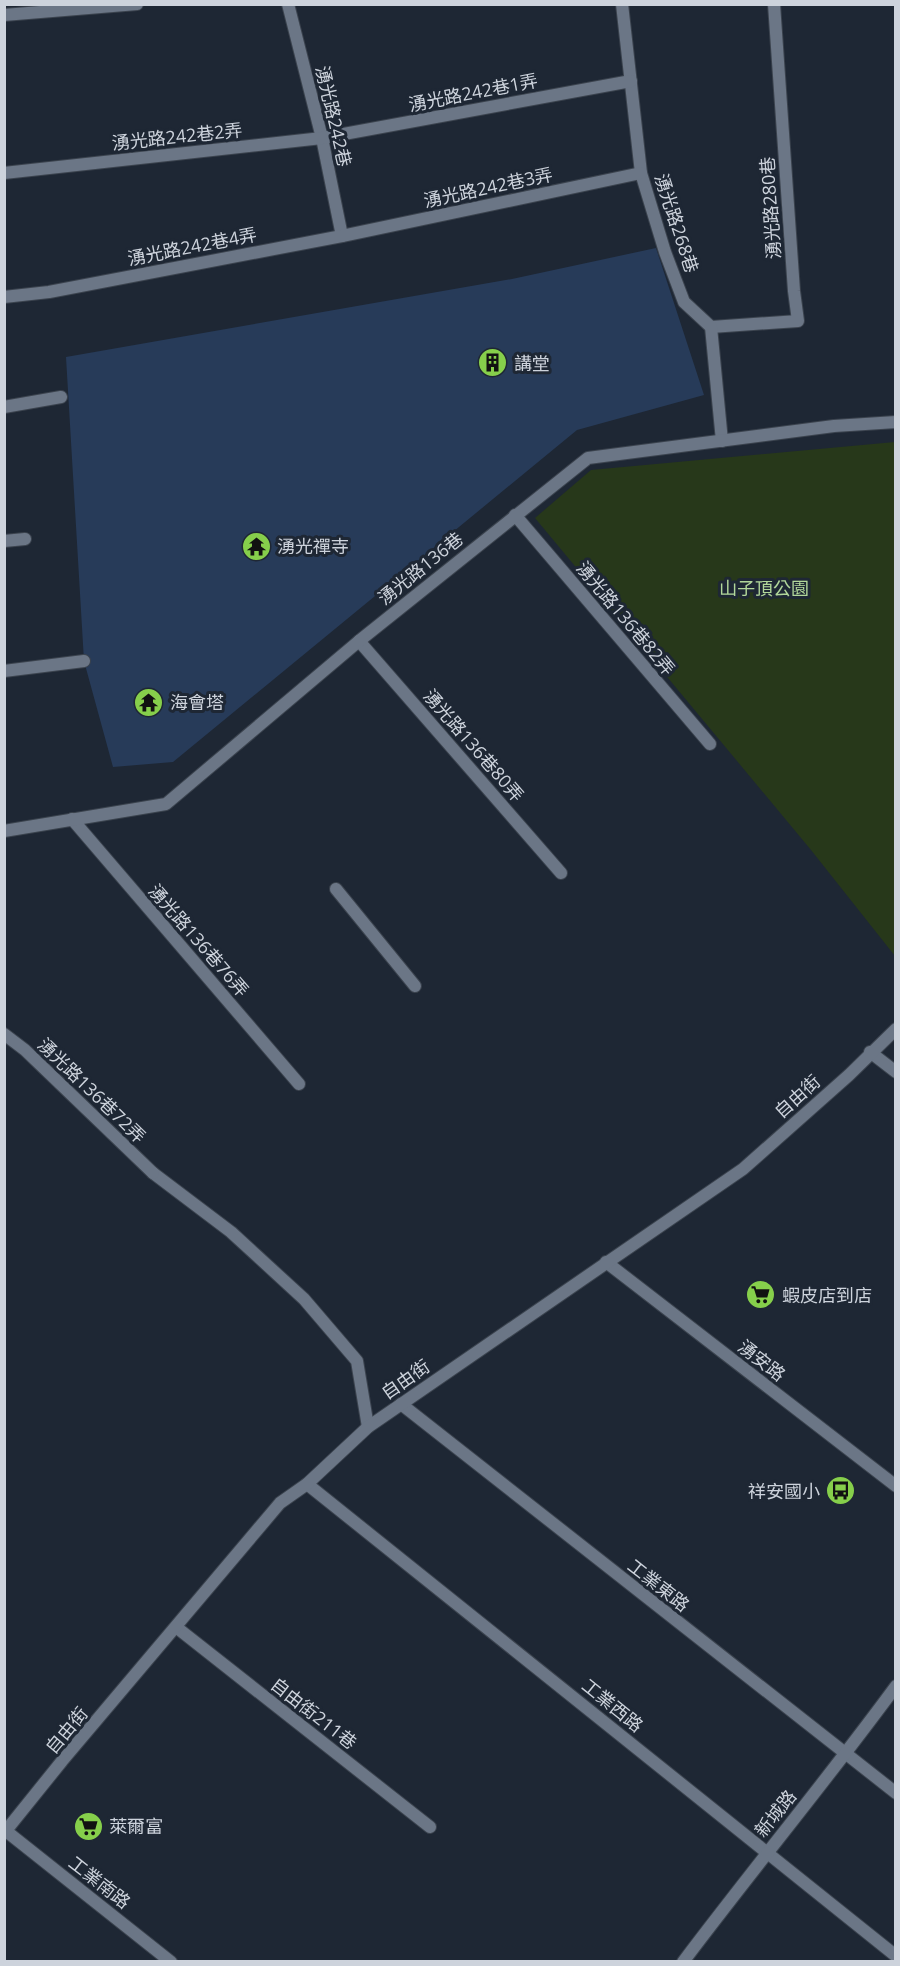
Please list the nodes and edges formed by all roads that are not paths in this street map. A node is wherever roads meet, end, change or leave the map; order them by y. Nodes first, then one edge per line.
1 (137, 4) edge
2 (288, 4) edge
3 (622, 4) edge
4 (774, 4) edge
5 (4, 15) edge
6 (631, 81) junction
7 (322, 138) junction
8 (4, 173) edge
9 (642, 173) junction
10 (342, 236) junction
11 (4, 297) edge
12 (711, 327) junction
13 (61, 398) dead end
14 (4, 407) edge
15 (896, 422) edge
16 (722, 441) junction
17 (515, 515) junction
18 (25, 539) dead end
19 (4, 541) edge
20 (359, 641) junction
21 (84, 661) dead end
22 (4, 670) edge
23 (710, 744) dead end
24 (72, 819) junction
25 (4, 831) edge
26 (561, 873) dead end
27 (336, 889) dead end
28 (415, 986) dead end
29 (896, 1029) edge
30 (4, 1035) edge
31 (870, 1052) junction
32 (896, 1072) edge
33 (299, 1084) dead end
34 (606, 1263) junction
35 (401, 1404) junction
36 (368, 1427) junction
37 (307, 1484) junction
38 (896, 1486) edge
39 (176, 1627) junction
40 (896, 1686) edge
41 (845, 1755) junction
42 (896, 1793) edge
43 (430, 1827) dead end
44 (5, 1832) edge
45 (767, 1852) junction
46 (896, 1956) edge
47 (171, 1962) edge
48 (683, 1962) edge

1 - 5 street
2 - 7 street, 湧光路242巷
3 - 6 street, 湧光路268巷
4 - 12 street, 湧光路280巷
6 - 7 street, 湧光路242巷1弄
6 - 9 street, 湧光路268巷
7 - 8 street, 湧光路242巷2弄
7 - 10 street, 湧光路242巷
9 - 10 street, 湧光路242巷3弄
9 - 12 street, 湧光路268巷
10 - 11 street, 湧光路242巷4弄
12 - 16 street
13 - 14 street
15 - 16 street, 湧光路136巷
16 - 17 street, 湧光路136巷
17 - 20 street, 湧光路136巷
17 - 23 street, 湧光路136巷82弄
18 - 19 street
20 - 24 street, 湧光路136巷
20 - 26 street, 湧光路136巷80弄
21 - 22 street
24 - 25 street, 湧光路136巷
24 - 33 street, 湧光路136巷76弄
27 - 28 street
29 - 31 street, 自由街
30 - 36 street, 湧光路136巷72弄
31 - 32 street
31 - 34 street, 自由街
34 - 35 street, 自由街
34 - 38 street, 湧安路
35 - 36 street, 自由街
35 - 41 street, 工業東路
36 - 37 street, 自由街
37 - 39 street, 自由街
37 - 45 street, 工業西路
39 - 43 street, 自由街211巷
39 - 44 street, 自由街
40 - 41 street, 新城路
41 - 42 street, 工業東路
41 - 45 street, 新城路
44 - 47 street, 工業南路
45 - 46 street, 工業西路
45 - 48 street, 新城路

